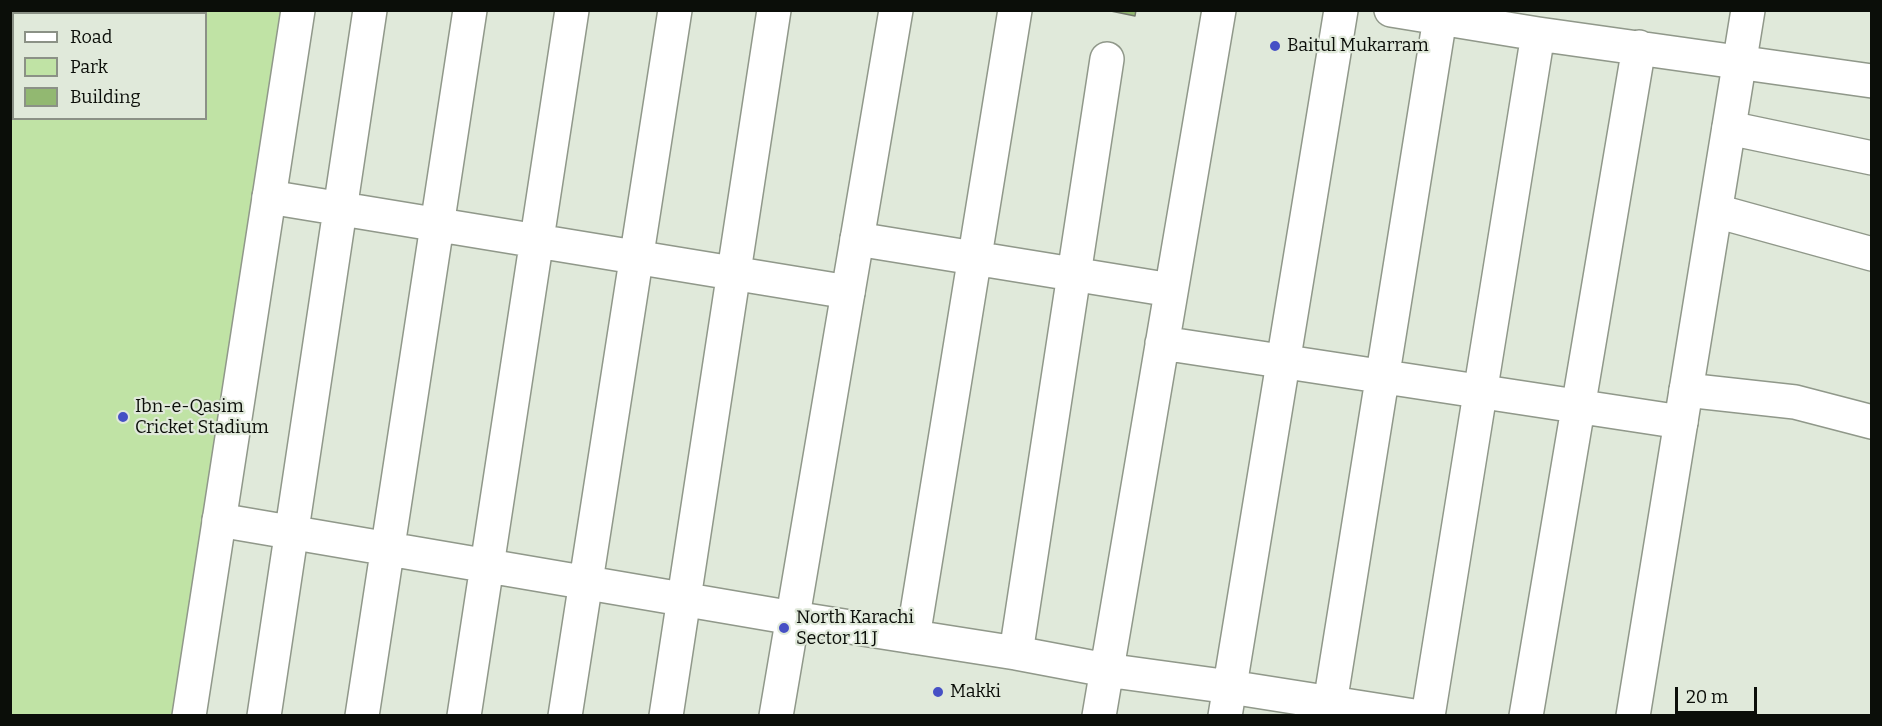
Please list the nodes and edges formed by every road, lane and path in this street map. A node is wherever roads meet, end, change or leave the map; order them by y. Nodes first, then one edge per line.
1 (298, 10) edge
2 (370, 10) edge
3 (470, 10) edge
4 (572, 10) edge
5 (675, 10) edge
6 (774, 10) edge
7 (896, 10) edge
8 (1015, 10) edge
9 (1219, 10) edge
10 (1341, 10) edge
11 (1391, 10) edge
12 (1748, 10) edge
13 (1440, 18) junction
14 (1538, 34) junction
15 (1639, 47) junction
16 (1107, 59) dead end
17 (1740, 61) junction
18 (1872, 81) edge
19 (1729, 128) junction
20 (1872, 158) edge
21 (269, 197) junction
22 (341, 208) junction
23 (1716, 211) junction
24 (437, 224) junction
25 (857, 239) junction
26 (537, 241) junction
27 (1872, 254) edge
28 (636, 257) junction
29 (975, 258) junction
30 (734, 273) junction
31 (1075, 274) junction
32 (1171, 290) junction
33 (848, 292) junction
34 (1162, 343) junction
35 (1283, 361) junction
36 (1383, 376) junction
37 (1686, 390) junction
38 (1480, 391) junction
39 (1579, 406) junction
40 (1681, 422) junction
41 (1872, 422) edge
42 (219, 520) junction
43 (292, 533) junction
44 (387, 549) junction
45 (487, 566) junction
46 (586, 583) junction
47 (684, 600) junction
48 (793, 618) junction
49 (913, 637) junction
50 (1016, 653) junction
51 (1106, 670) junction
52 (1228, 701) edge
53 (1329, 709) edge
54 (189, 716) edge
55 (264, 716) edge
56 (362, 716) edge
57 (464, 716) edge
58 (565, 716) edge
59 (666, 716) edge
60 (776, 716) edge
61 (1099, 716) edge
62 (1414, 716) edge
63 (1428, 716) edge
64 (1526, 716) edge
65 (1632, 716) edge

1 - 21 street
2 - 22 street
3 - 24 street
4 - 26 street
5 - 28 street
6 - 30 street
7 - 25 street
8 - 29 street
9 - 32 street
10 - 35 street
11 - 13 street
12 - 17 street
13 - 14 street
13 - 36 street
14 - 15 street
14 - 38 street
15 - 17 street
15 - 39 street
16 - 31 street
17 - 18 street
17 - 19 street
19 - 20 street
19 - 23 street
21 - 22 street
21 - 42 street
22 - 24 street
22 - 43 street
23 - 27 street
23 - 37 street
24 - 26 street
24 - 44 street
25 - 29 street
25 - 33 street
26 - 28 street
26 - 45 street
28 - 30 street
28 - 46 street
29 - 31 street
29 - 49 street
30 - 33 street
30 - 47 street
31 - 32 street
31 - 50 street
32 - 34 street
33 - 48 street
34 - 35 street
34 - 51 street
35 - 36 street
35 - 52 street
36 - 38 street
36 - 53 street
37 - 40 street
37 - 41 street
38 - 39 street
38 - 63 street
39 - 40 street
39 - 64 street
40 - 65 street
42 - 43 street
42 - 54 street
43 - 44 street
43 - 55 street
44 - 45 street
44 - 56 street
45 - 46 street
45 - 57 street
46 - 47 street
46 - 58 street
47 - 48 street
47 - 59 street
48 - 49 street
48 - 60 street
49 - 50 street
50 - 51 street
51 - 52 street
51 - 61 street
52 - 53 street
53 - 62 street

